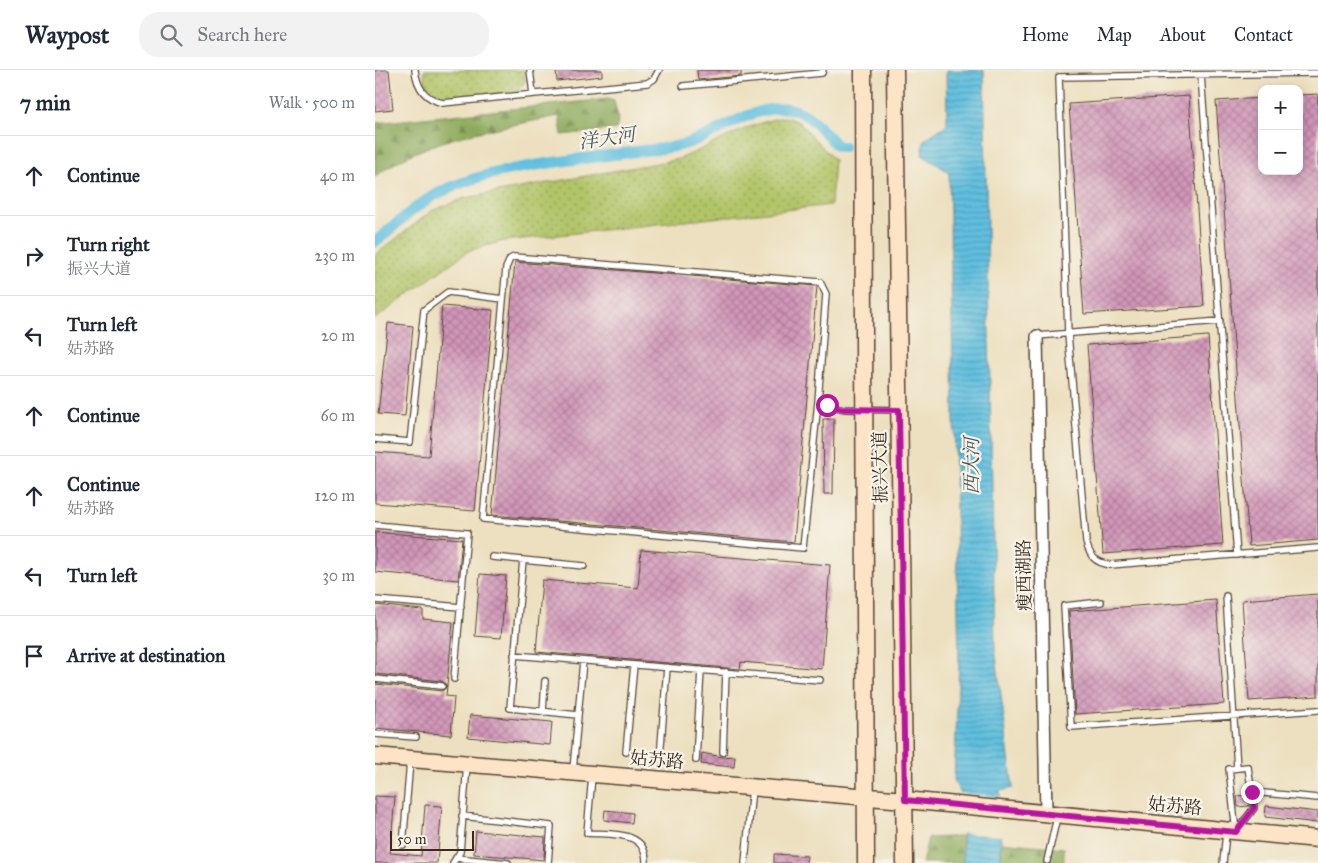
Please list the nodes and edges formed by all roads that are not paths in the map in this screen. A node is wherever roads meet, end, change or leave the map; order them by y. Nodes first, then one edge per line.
1 (415, 70) edge
2 (530, 70) edge
3 (659, 70) edge
4 (823, 70) edge
5 (863, 70) edge
6 (895, 70) edge
7 (1318, 73) edge
8 (1201, 75) junction
9 (683, 86) dead end
10 (533, 94) junction
11 (503, 299) junction
12 (1220, 321) junction
13 (1068, 334) junction
14 (1037, 336) joint
15 (818, 402) junction
16 (864, 410) junction
17 (899, 410) junction
18 (375, 439) edge
19 (375, 525) edge
20 (1318, 548) edge
21 (1237, 555) junction
22 (492, 557) dead end
23 (523, 560) junction
24 (584, 566) dead end
25 (1226, 596) dead end
26 (375, 600) edge
27 (1101, 602) dead end
28 (461, 607) junction
29 (514, 655) junction
30 (583, 661) junction
31 (634, 665) junction
32 (667, 668) junction
33 (701, 670) junction
34 (726, 672) junction
35 (454, 679) dead end
36 (375, 680) edge
37 (821, 680) dead end
38 (545, 682) dead end
39 (442, 686) dead end
40 (1318, 710) edge
41 (543, 712) junction
42 (578, 715) junction
43 (1234, 716) junction
44 (375, 734) edge
45 (416, 738) dead end
46 (626, 752) dead end
47 (723, 752) dead end
48 (375, 756) edge
49 (660, 758) dead end
50 (410, 759) junction
51 (696, 760) dead end
52 (467, 764) junction
53 (1237, 768) junction
54 (573, 772) junction
55 (593, 774) junction
56 (752, 788) junction
57 (1252, 792) junction
58 (866, 798) junction
59 (1318, 798) edge
60 (905, 800) junction
61 (1052, 814) junction
62 (462, 816) junction
63 (1231, 831) junction
64 (1318, 839) edge
65 (403, 845) dead end
66 (455, 861) edge
67 (1047, 861) dead end
68 (508, 863) edge
69 (548, 863) edge
70 (646, 863) edge
71 (745, 863) edge
72 (866, 863) edge
73 (905, 863) edge
74 (1223, 863) edge

1 - 10 lane
2 - 10 lane
3 - 10 lane
4 - 9 lane
5 - 16 main road, 振兴大道
6 - 17 main road, 振兴大道
7 - 8 lane
8 - 12 lane
8 - 13 lane
11 - 15 lane
11 - 15 lane
11 - 18 lane
12 - 13 lane
12 - 21 lane
13 - 14 lane
13 - 21 lane
14 - 61 street, 瘦西湖路
15 - 16 lane
16 - 17 lane
16 - 58 main road, 振兴大道
17 - 60 main road, 振兴大道
19 - 28 lane
20 - 21 lane
22 - 23 lane
23 - 24 lane
23 - 29 lane
25 - 43 lane
26 - 28 lane
27 - 43 lane
28 - 35 lane
29 - 30 lane
29 - 41 lane
30 - 31 lane
30 - 42 lane
31 - 32 lane
31 - 46 lane
32 - 33 lane
32 - 49 lane
33 - 34 lane
33 - 51 lane
34 - 37 lane
34 - 47 lane
36 - 39 lane
38 - 41 lane
40 - 43 lane
41 - 42 lane
42 - 54 lane
43 - 53 lane
44 - 45 lane
48 - 50 main road, 姑苏路
50 - 52 main road, 姑苏路
50 - 65 lane
52 - 54 main road, 姑苏路
52 - 62 lane
53 - 57 lane
53 - 63 lane
54 - 55 main road, 姑苏路
55 - 56 main road, 姑苏路
55 - 70 lane
56 - 58 main road, 姑苏路
56 - 71 lane
57 - 59 lane
57 - 63 lane
58 - 60 main road, 姑苏路
58 - 72 main road, 振兴大道
60 - 61 main road, 姑苏路
60 - 73 main road, 振兴大道
61 - 63 main road, 姑苏路
61 - 67 lane
62 - 66 lane
62 - 69 lane
63 - 64 main road, 姑苏路
63 - 74 lane
66 - 68 lane

